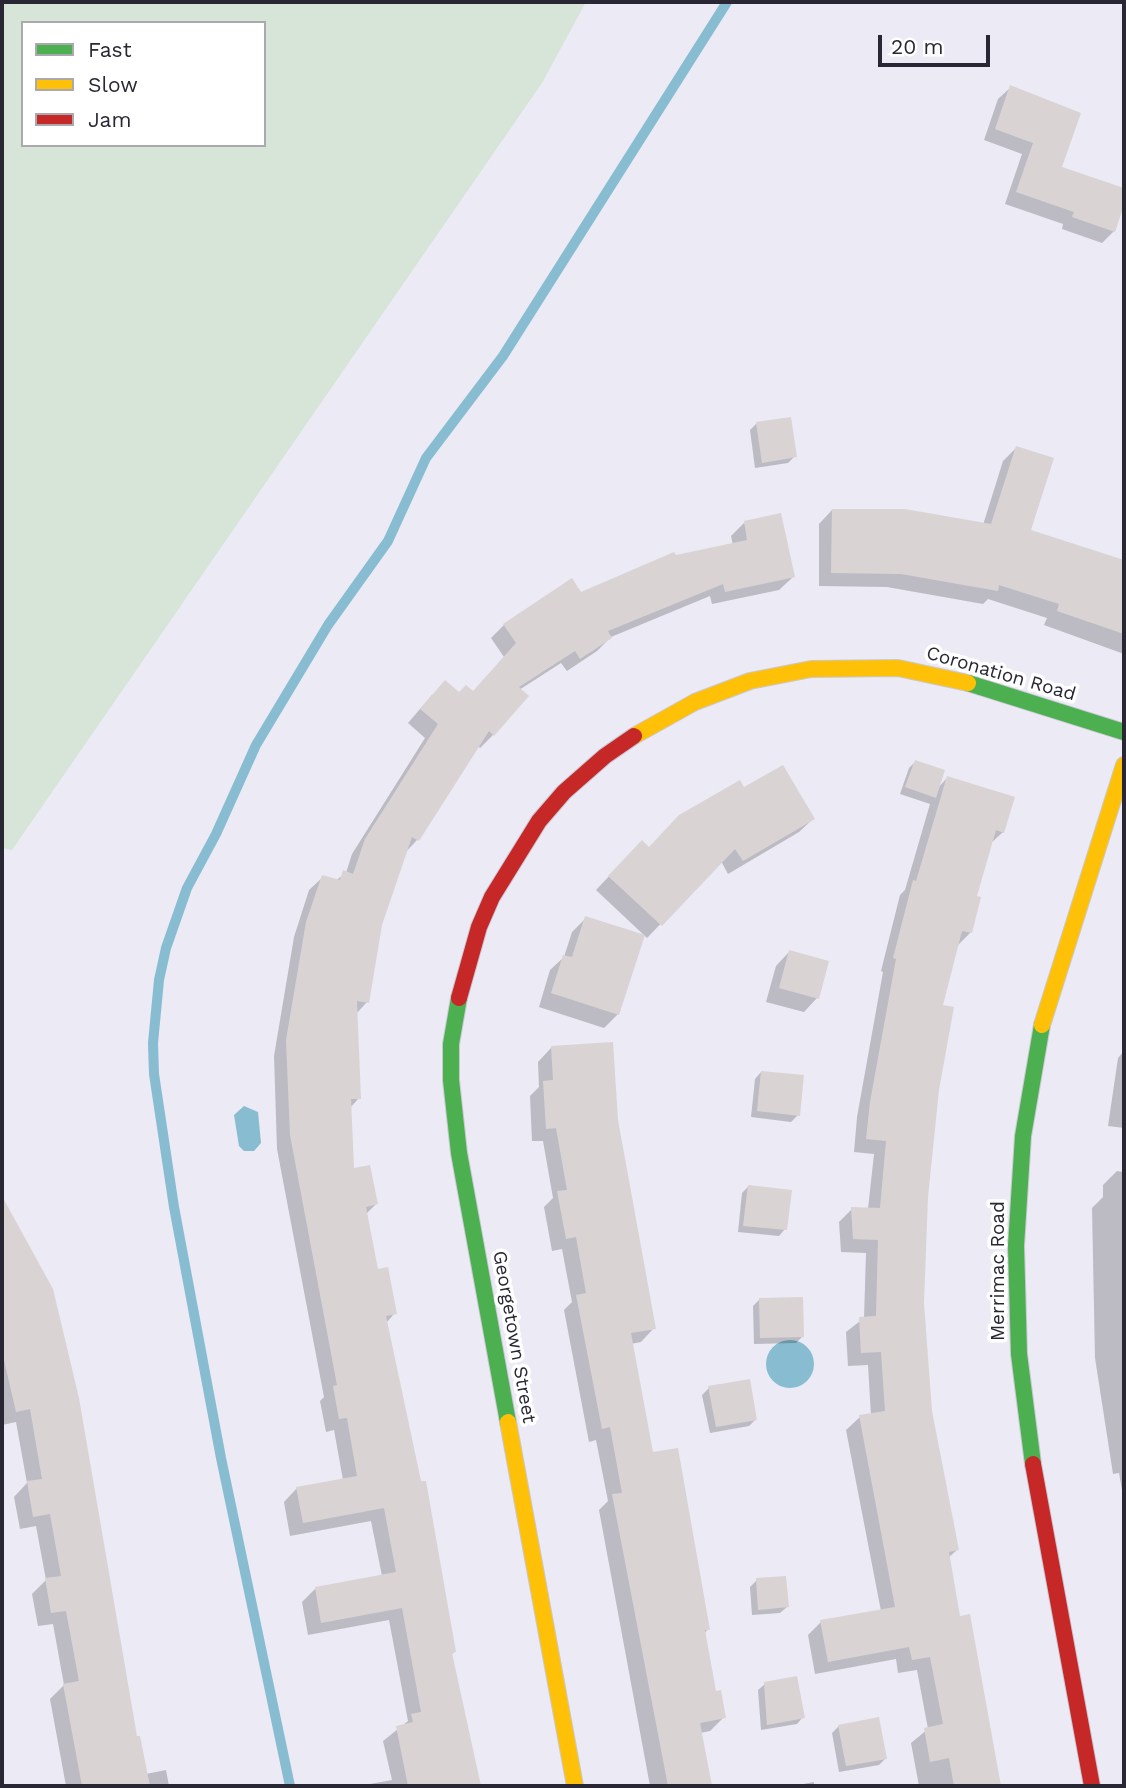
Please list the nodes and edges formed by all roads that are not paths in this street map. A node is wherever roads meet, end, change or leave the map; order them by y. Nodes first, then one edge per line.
1 (1124, 732) edge
2 (1124, 765) edge
3 (492, 897) joint
4 (575, 1786) edge
5 (1092, 1786) edge

1 - 3 street, Coronation Road
2 - 5 street, Merrimac Road
3 - 4 street, Georgetown Street

